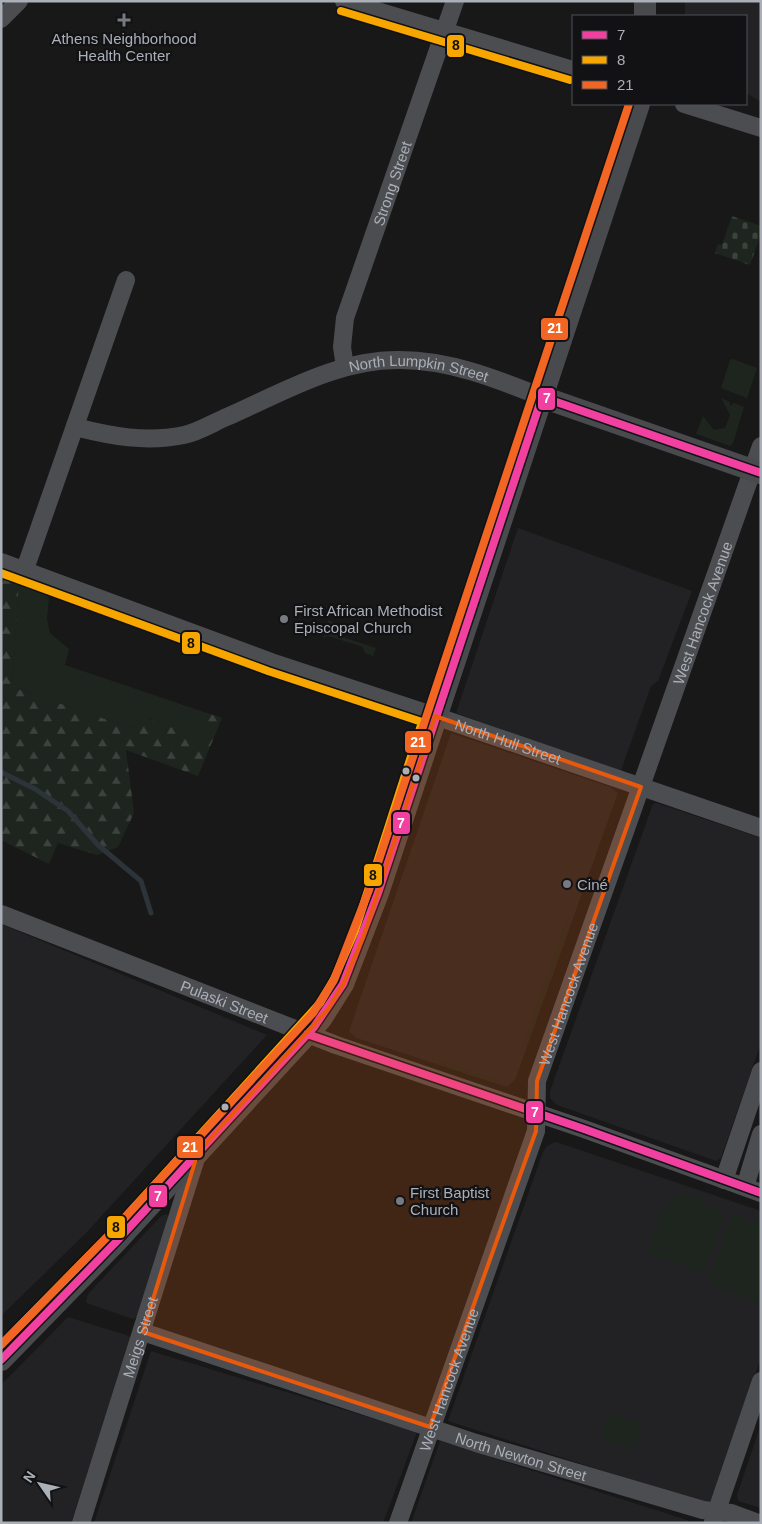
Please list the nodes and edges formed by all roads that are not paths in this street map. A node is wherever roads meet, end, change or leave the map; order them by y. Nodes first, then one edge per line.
1 (19, 1) edge
2 (344, 1) edge
3 (454, 1) edge
4 (645, 1) edge
5 (645, 15) edge
6 (1, 19) edge
7 (445, 31) junction
8 (572, 70) edge
9 (639, 105) edge
10 (687, 105) edge
11 (761, 128) edge
12 (126, 280) dead end
13 (345, 367) junction
14 (542, 397) junction
15 (75, 427) junction
16 (761, 446) edge
17 (757, 471) edge
18 (1, 562) edge
19 (24, 572) junction
20 (435, 716) junction
21 (641, 787) junction
22 (761, 828) edge
23 (1, 914) edge
24 (307, 1034) junction
25 (761, 1071) edge
26 (536, 1113) junction
27 (761, 1134) edge
28 (198, 1152) junction
29 (724, 1180) junction
30 (753, 1190) edge
31 (143, 1332) junction
32 (1, 1360) edge
33 (761, 1381) edge
34 (430, 1426) junction
35 (715, 1517) edge
36 (81, 1523) edge
37 (398, 1523) edge
38 (758, 1523) edge

1 - 6 street
2 - 7 street
3 - 7 street, Strong Street
4 - 5 main road
7 - 8 street
7 - 13 street, Strong Street
9 - 14 main road
10 - 11 street
12 - 15 street
13 - 14 street, North Lumpkin Street
13 - 15 street, North Lumpkin Street
14 - 17 main road, North Lumpkin Street
14 - 20 main road
15 - 19 street
16 - 17 street, West Hancock Avenue
17 - 21 street, West Hancock Avenue
18 - 19 street, North Hull Street
19 - 20 street, North Hull Street
20 - 21 street, North Hull Street
20 - 24 main road
21 - 22 street, North Hull Street
21 - 26 street, West Hancock Avenue
23 - 24 street, Pulaski Street
24 - 26 street, Pulaski Street
24 - 28 main road
25 - 29 street
26 - 29 street, Pulaski Street
26 - 34 street, West Hancock Avenue
27 - 30 street
28 - 31 street, Meigs Street
28 - 32 main road
29 - 30 street, Pulaski Street
31 - 34 street, North Newton Street
31 - 36 street, Meigs Street
33 - 35 street
34 - 35 street, North Newton Street
34 - 37 street, West Hancock Avenue
35 - 38 street, North Newton Street

